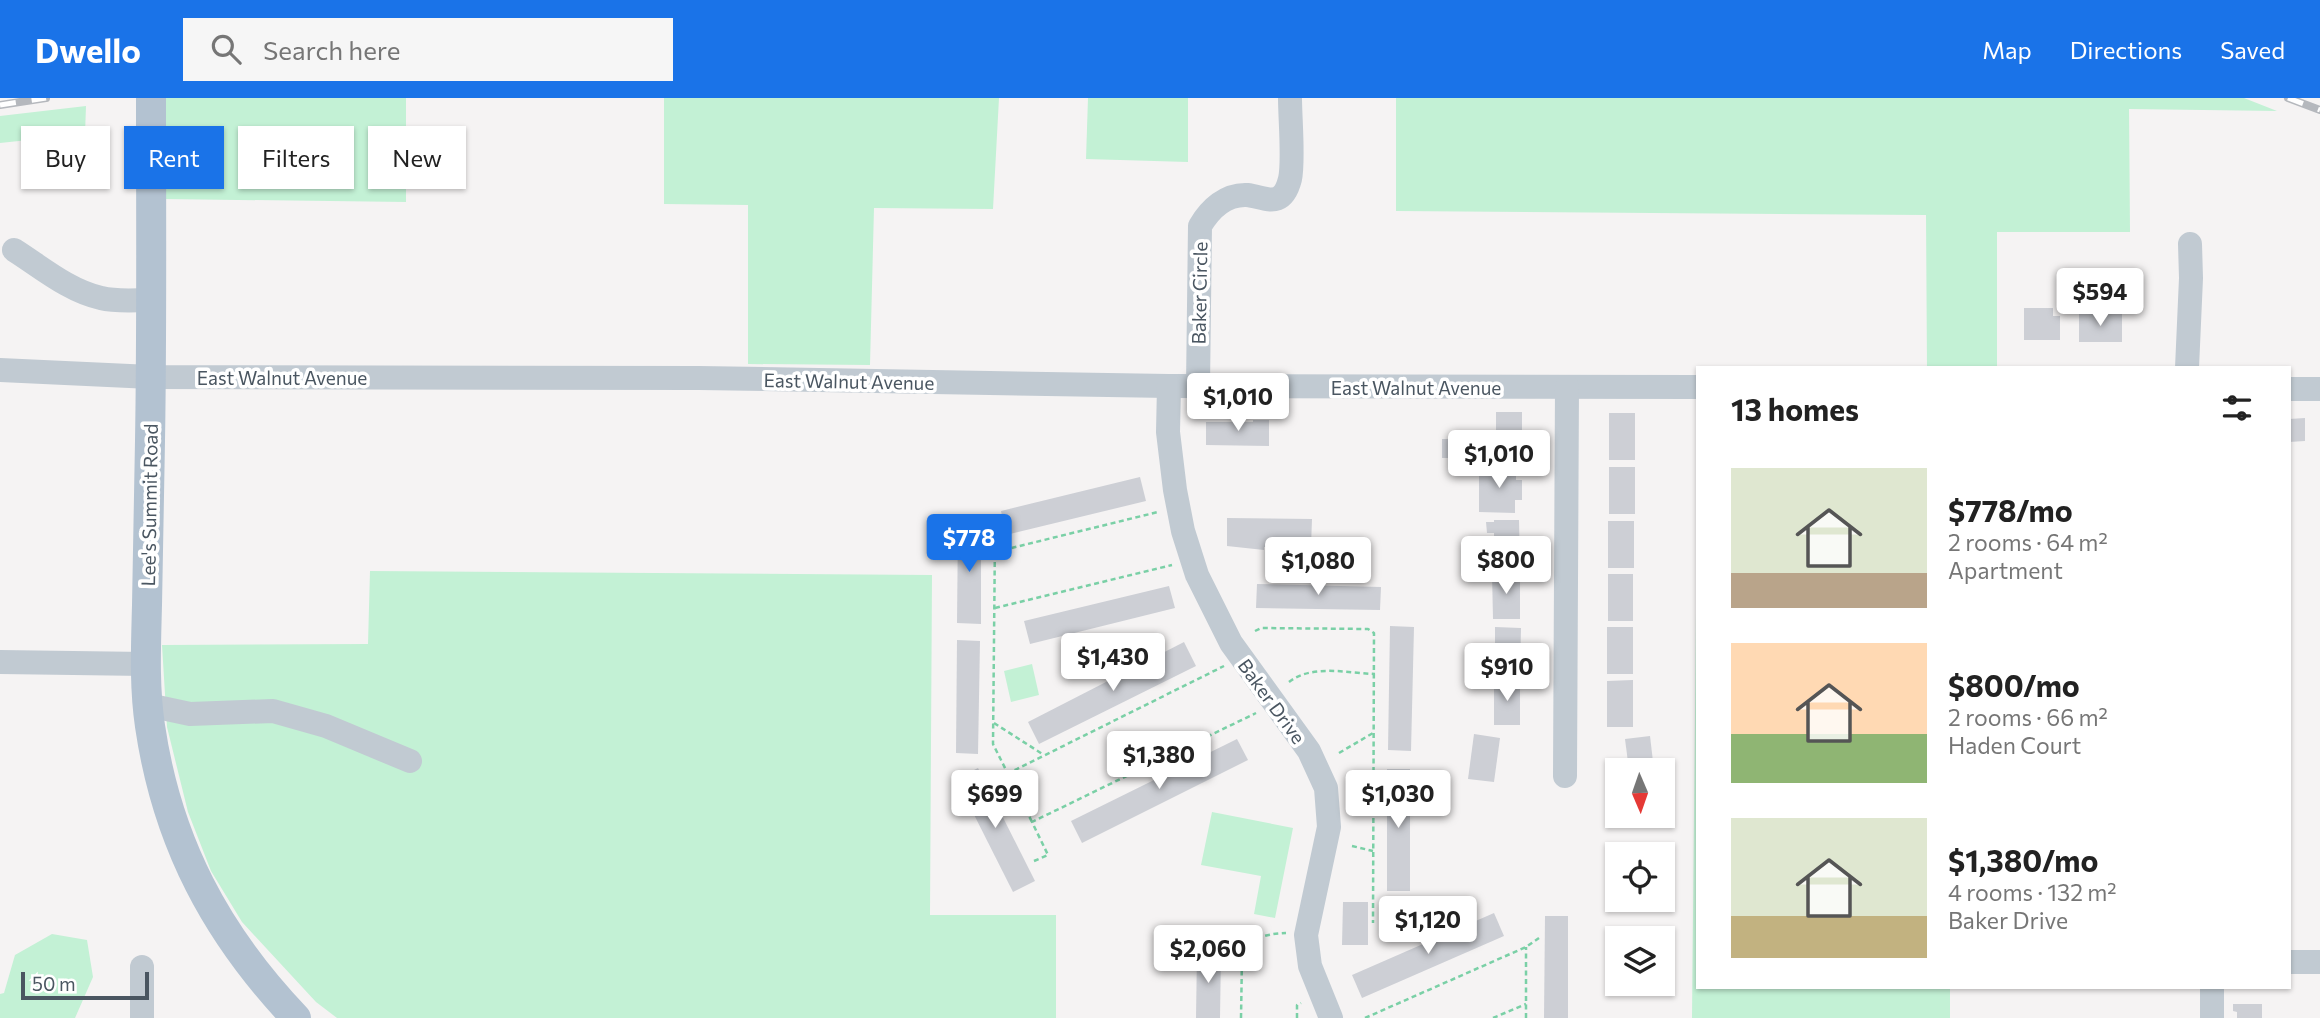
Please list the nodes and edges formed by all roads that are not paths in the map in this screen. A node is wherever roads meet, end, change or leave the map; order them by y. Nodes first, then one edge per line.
1 (151, 98) edge
2 (1290, 98) edge
3 (2190, 244) dead end
4 (14, 250) dead end
5 (151, 300) junction
6 (2187, 366) edge
7 (0, 370) edge
8 (151, 377) junction
9 (1169, 386) junction
10 (1198, 386) junction
11 (1567, 387) junction
12 (1696, 387) edge
13 (2291, 389) edge
14 (2320, 389) edge
15 (0, 662) edge
16 (146, 664) junction
17 (148, 705) junction
18 (410, 761) dead end
19 (1564, 776) dead end
20 (2291, 962) edge
21 (2320, 962) edge
22 (142, 967) dead end
23 (2212, 989) edge
24 (142, 1018) edge
25 (296, 1018) edge
26 (1331, 1018) edge
27 (2212, 1018) edge

1 - 5 main road, Lee's Summit Road
2 - 10 street, Baker Circle
3 - 6 street
4 - 5 street
5 - 8 main road, Lee's Summit Road
7 - 8 street, East Walnut Avenue
8 - 9 street, East Walnut Avenue
8 - 16 main road, Lee's Summit Road
9 - 10 street, East Walnut Avenue
9 - 26 street, Baker Drive
10 - 11 street, East Walnut Avenue
11 - 12 street, East Walnut Avenue
11 - 19 street
13 - 14 street
15 - 16 street
16 - 17 main road, Lee's Summit Road
17 - 18 street
17 - 25 main road, Lee's Summit Road
20 - 21 street
22 - 24 street
23 - 27 street

